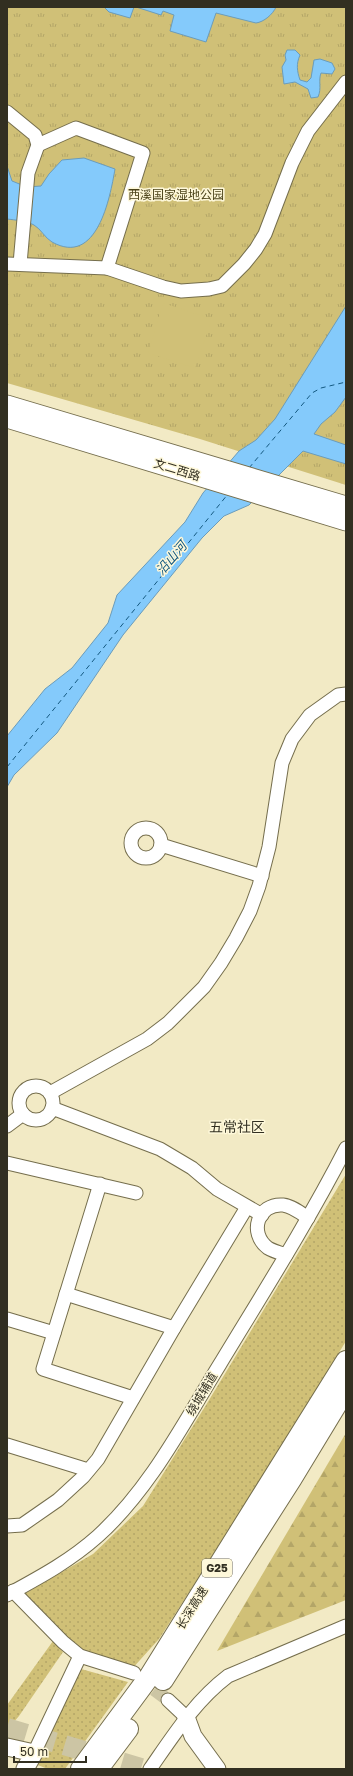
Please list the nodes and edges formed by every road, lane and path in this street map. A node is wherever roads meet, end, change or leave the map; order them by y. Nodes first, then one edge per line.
1 (346, 82) edge
2 (7, 112) edge
3 (38, 146) junction
4 (7, 264) edge
5 (20, 264) junction
6 (107, 268) junction
7 (7, 404) edge
8 (7, 419) edge
9 (128, 447) junction
10 (339, 503) edge
11 (346, 522) edge
12 (346, 694) edge
13 (161, 845) dead end
14 (262, 876) junction
15 (50, 1093) junction
16 (52, 1108) junction
17 (23, 1114) junction
18 (7, 1126) edge
19 (346, 1148) edge
20 (7, 1163) edge
21 (100, 1184) junction
22 (136, 1193) dead end
23 (247, 1207) junction
24 (262, 1215) junction
25 (308, 1218) junction
26 (286, 1255) junction
27 (66, 1294) junction
28 (7, 1318) edge
29 (174, 1328) junction
30 (54, 1333) junction
31 (346, 1361) edge
32 (346, 1389) edge
33 (133, 1398) junction
34 (7, 1445) edge
35 (88, 1470) junction
36 (7, 1526) edge
37 (10, 1593) edge
38 (346, 1626) edge
39 (80, 1656) junction
40 (134, 1673) tunnel mouth
41 (168, 1700) tunnel mouth
42 (186, 1717) junction
43 (7, 1747) edge
44 (34, 1753) junction
45 (25, 1769) edge
46 (81, 1769) edge
47 (98, 1769) edge
48 (150, 1769) edge
49 (217, 1769) edge

1 - 6 street
2 - 3 street
3 - 5 street
3 - 6 street
4 - 5 street
5 - 6 street
7 - 9 main road, 文二西路
8 - 9 main road, 文二西路
9 - 10 main road, 文二西路
9 - 11 main road, 文二西路
12 - 14 street
13 - 14 street
14 - 15 street
15 - 16 street
15 - 17 street
16 - 17 street
16 - 23 street
17 - 18 street
19 - 25 street, 绕城辅道
20 - 21 street
21 - 22 street
21 - 27 street
23 - 24 street
23 - 29 street
24 - 25 street
24 - 26 street
25 - 26 street, 绕城辅道
26 - 37 street, 绕城辅道
27 - 29 street
27 - 30 street
28 - 30 street
29 - 33 street
30 - 33 street
31 - 46 highway, 长深高速 / G25
32 - 47 highway, 长深高速 / G25
33 - 35 street
34 - 35 street
35 - 36 street
37 - 39 street
38 - 42 street
39 - 40 street
39 - 44 street
41 - 42 street
42 - 48 street
42 - 49 main road
43 - 44 main road
44 - 45 main road

